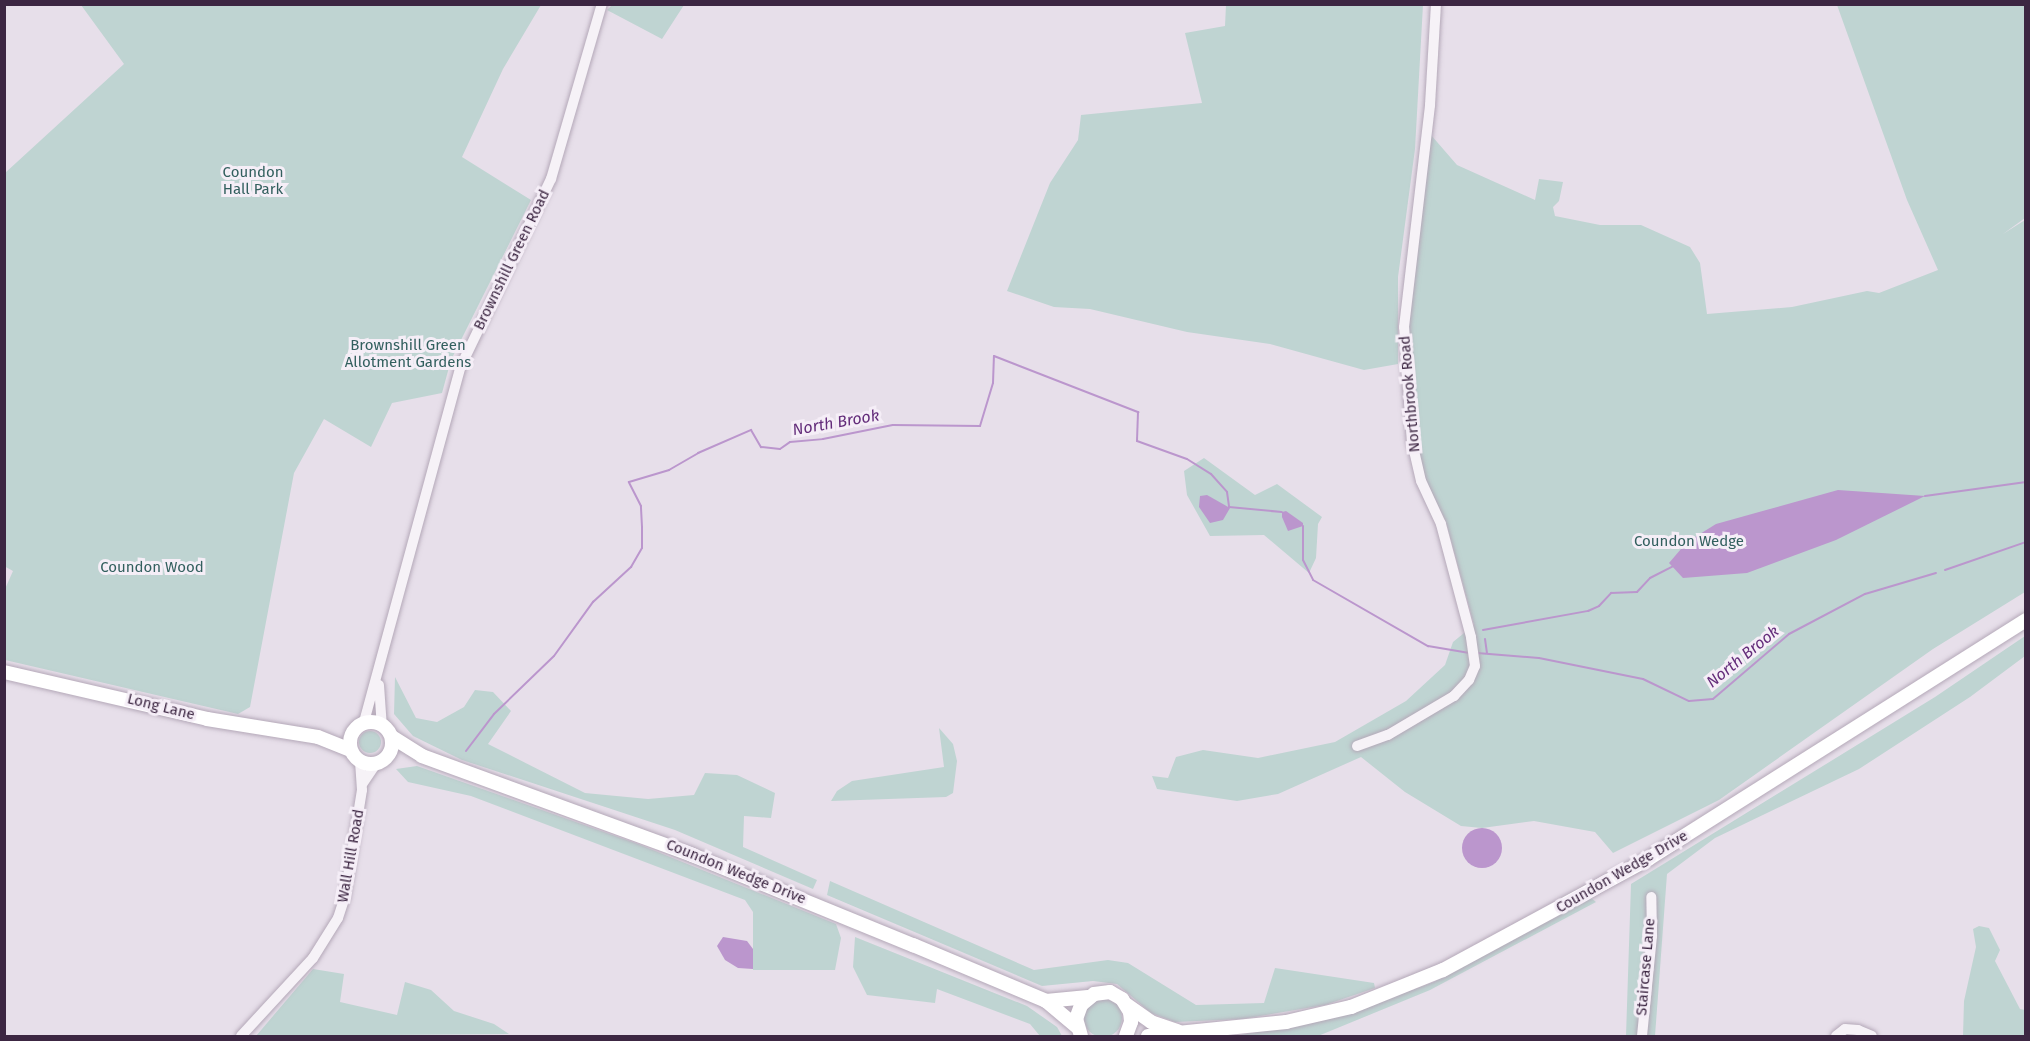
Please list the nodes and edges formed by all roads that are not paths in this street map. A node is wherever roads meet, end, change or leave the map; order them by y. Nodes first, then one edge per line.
1 (602, 4) edge
2 (1436, 4) edge
3 (2025, 620) edge
4 (4, 672) edge
5 (379, 673) junction
6 (382, 724) junction
7 (358, 727) junction
8 (318, 737) junction
9 (392, 737) junction
10 (1357, 746) dead end
11 (355, 756) junction
12 (422, 756) junction
13 (381, 761) junction
14 (363, 783) junction
15 (1651, 897) dead end
16 (1088, 997) junction
17 (1046, 1001) junction
18 (1127, 1005) junction
19 (1181, 1032) junction
20 (1079, 1034) edge
21 (241, 1036) edge
22 (1126, 1036) edge
23 (1148, 1036) edge
24 (1642, 1036) edge
25 (1836, 1036) edge
26 (1872, 1036) edge

1 - 5 street, Brownshill Green Road
2 - 10 street, Northbrook Road
3 - 19 main road, Coundon Wedge Drive
4 - 8 main road, Long Lane
5 - 6 street
5 - 7 street, Brownshill Green Road
6 - 7 main road
6 - 9 main road
7 - 8 main road, Long Lane
7 - 11 main road
8 - 11 main road, Long Lane
9 - 12 main road, Coundon Wedge Drive
9 - 13 main road
11 - 13 main road
11 - 14 street, Wall Hill Road
12 - 13 main road, Coundon Wedge Drive
12 - 17 main road, Coundon Wedge Drive
13 - 14 street, Wall Hill Road
14 - 21 street, Wall Hill Road
15 - 24 street, Staircase Lane
16 - 17 main road, Coundon Wedge Drive
16 - 18 main road, Coundon Wedge Drive
16 - 20 main road, Coundon Wedge Drive
17 - 20 main road, Coundon Wedge Drive
18 - 19 main road, Coundon Wedge Drive
18 - 22 main road
19 - 23 main road, Coundon Wedge Drive
25 - 26 street

